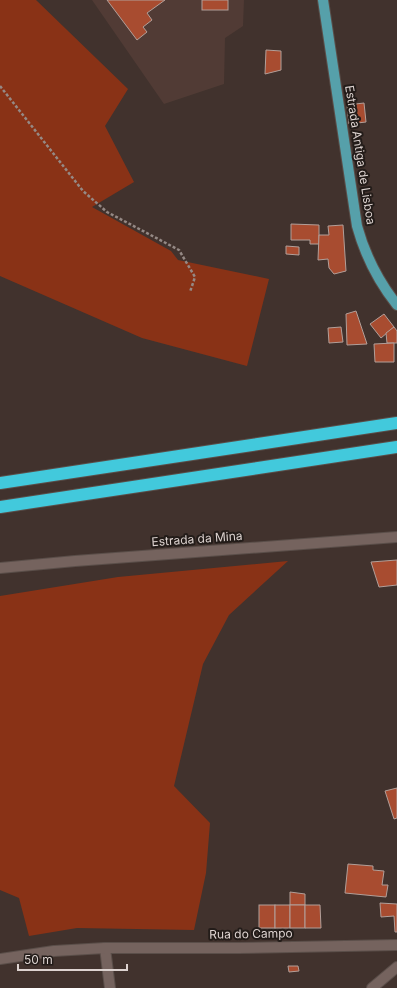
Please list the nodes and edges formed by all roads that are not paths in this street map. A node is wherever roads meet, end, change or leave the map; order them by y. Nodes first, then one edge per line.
1 (323, 0) edge
2 (397, 305) edge
3 (397, 423) edge
4 (397, 448) edge
5 (0, 483) edge
6 (0, 507) edge
7 (397, 536) edge
8 (0, 568) edge
9 (397, 944) edge
10 (105, 948) junction
11 (0, 959) edge
12 (397, 968) edge
13 (110, 988) edge
14 (372, 988) edge

1 - 2 main road, Estrada Antiga de Lisboa
3 - 5 highway
4 - 6 highway
7 - 8 street, Estrada da Mina
9 - 10 street, Rua do Campo
10 - 11 street, Rua do Campo
10 - 13 street
12 - 14 street

